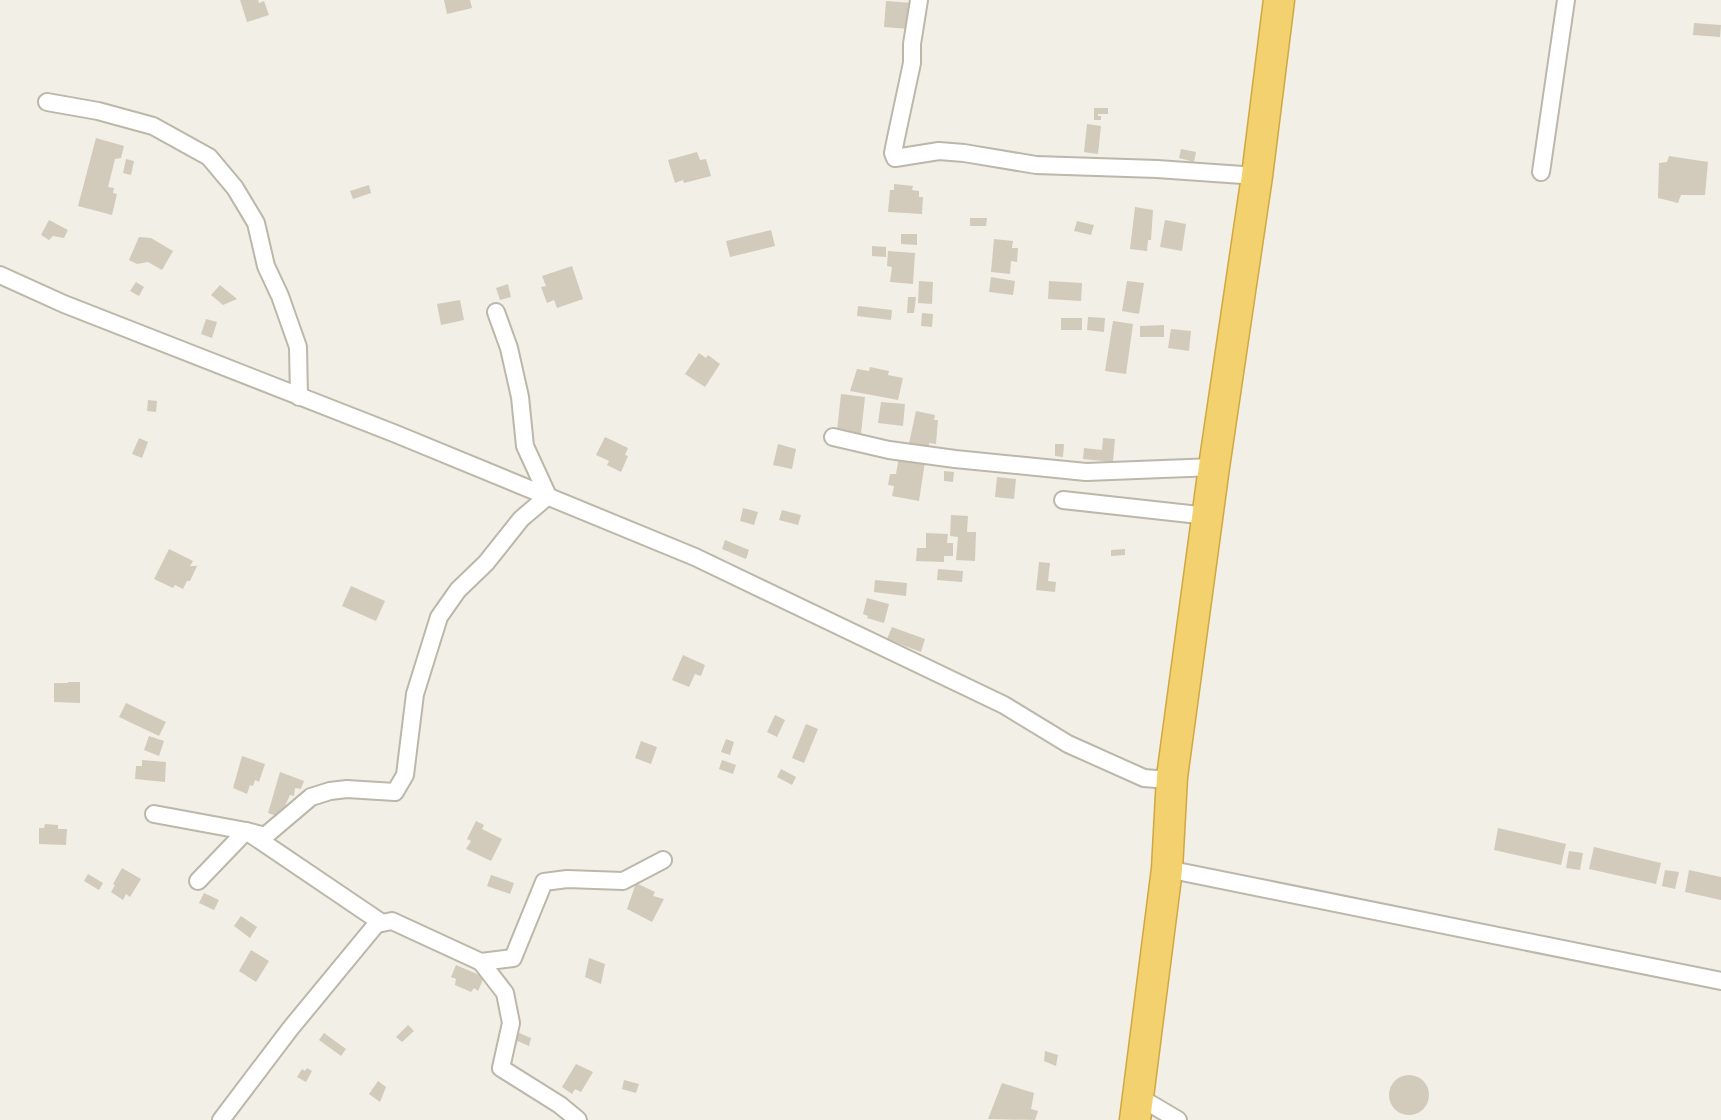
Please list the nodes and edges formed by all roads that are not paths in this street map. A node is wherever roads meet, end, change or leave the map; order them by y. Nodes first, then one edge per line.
1 (918, 0) edge
2 (1279, 0) edge
3 (1566, 0) edge
4 (47, 102) dead end
5 (1541, 172) dead end
6 (1257, 176) junction
7 (0, 275) edge
8 (496, 312) dead end
9 (299, 396) junction
10 (833, 437) dead end
11 (1214, 468) junction
12 (548, 496) junction
13 (1063, 500) dead end
14 (1208, 516) junction
15 (1172, 777) junction
16 (154, 814) dead end
17 (246, 831) junction
18 (663, 860) dead end
19 (1167, 869) junction
20 (198, 881) dead end
21 (377, 924) junction
22 (481, 962) junction
23 (1721, 981) edge
24 (1137, 1109) edge
25 (221, 1120) edge
26 (578, 1120) edge
27 (1178, 1120) edge

1 - 6 street
2 - 6 highway
3 - 5 street
4 - 9 street
6 - 11 highway
7 - 9 street
8 - 12 street
9 - 12 street
10 - 11 street
11 - 14 highway
12 - 15 street
12 - 17 street
13 - 14 street
14 - 15 highway
15 - 19 highway
16 - 17 street
17 - 20 street
17 - 21 street
18 - 22 street
19 - 23 street
19 - 24 highway
21 - 22 street
21 - 25 street
22 - 26 street
24 - 27 street

